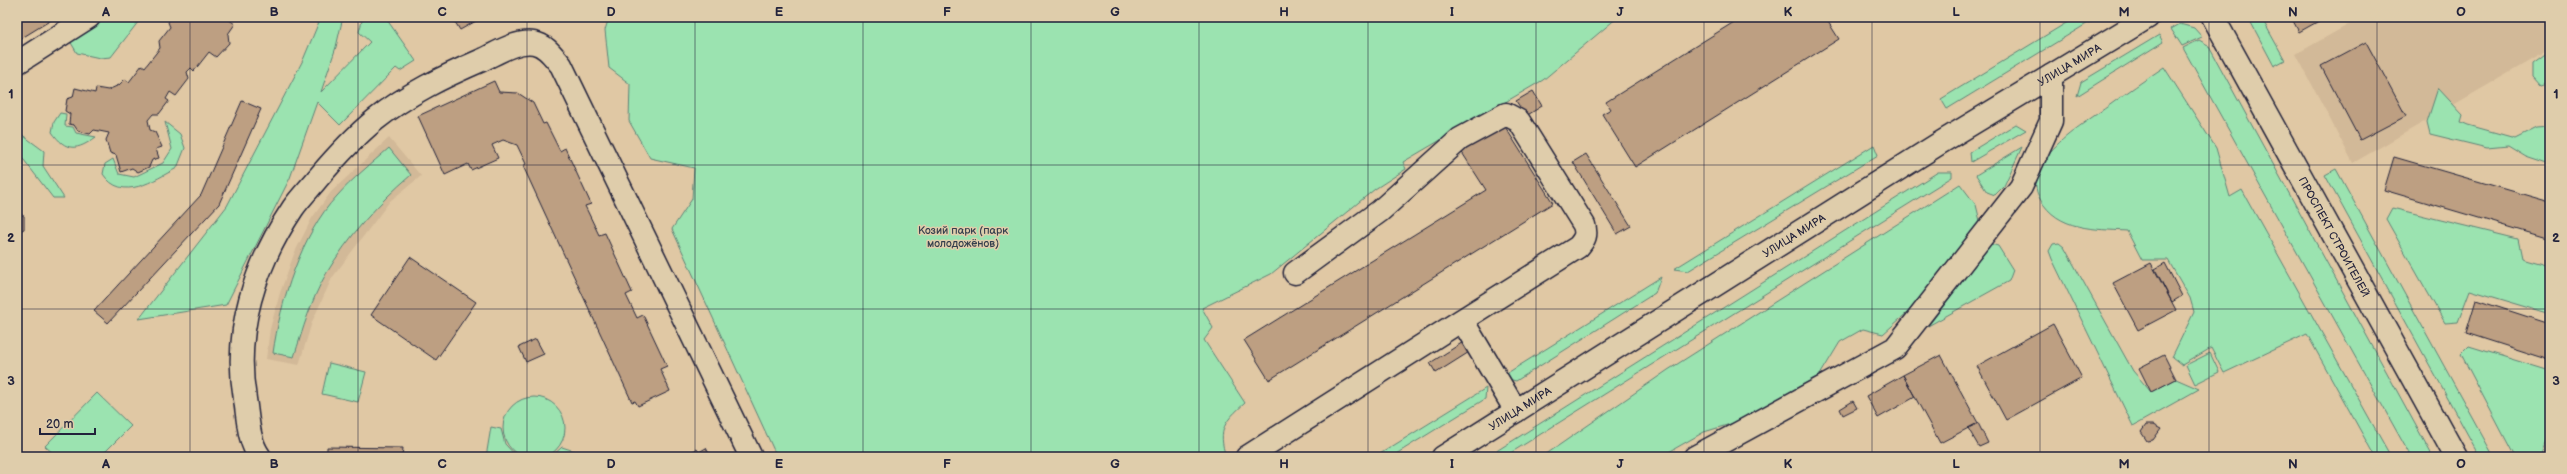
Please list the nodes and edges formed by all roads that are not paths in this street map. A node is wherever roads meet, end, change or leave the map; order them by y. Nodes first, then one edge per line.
1 (89, 17) edge
2 (2148, 17) edge
3 (2213, 17) edge
4 (17, 63) edge
5 (2051, 76) junction
6 (1295, 273) dead end
7 (1462, 320) junction
8 (1516, 411) junction
9 (260, 457) edge
10 (751, 457) edge
11 (1247, 457) edge
12 (1443, 457) edge
13 (1695, 457) edge
14 (2456, 457) edge

1 - 4 main road
2 - 5 main road, УЛИЦА МИРА
3 - 14 main road, ПРОСПЕКТ СТРОИТЕЛЕЙ
5 - 8 main road, УЛИЦА МИРА
5 - 13 main road
6 - 7 main road
7 - 8 main road
7 - 11 main road
8 - 12 main road, УЛИЦА МИРА
9 - 10 main road

